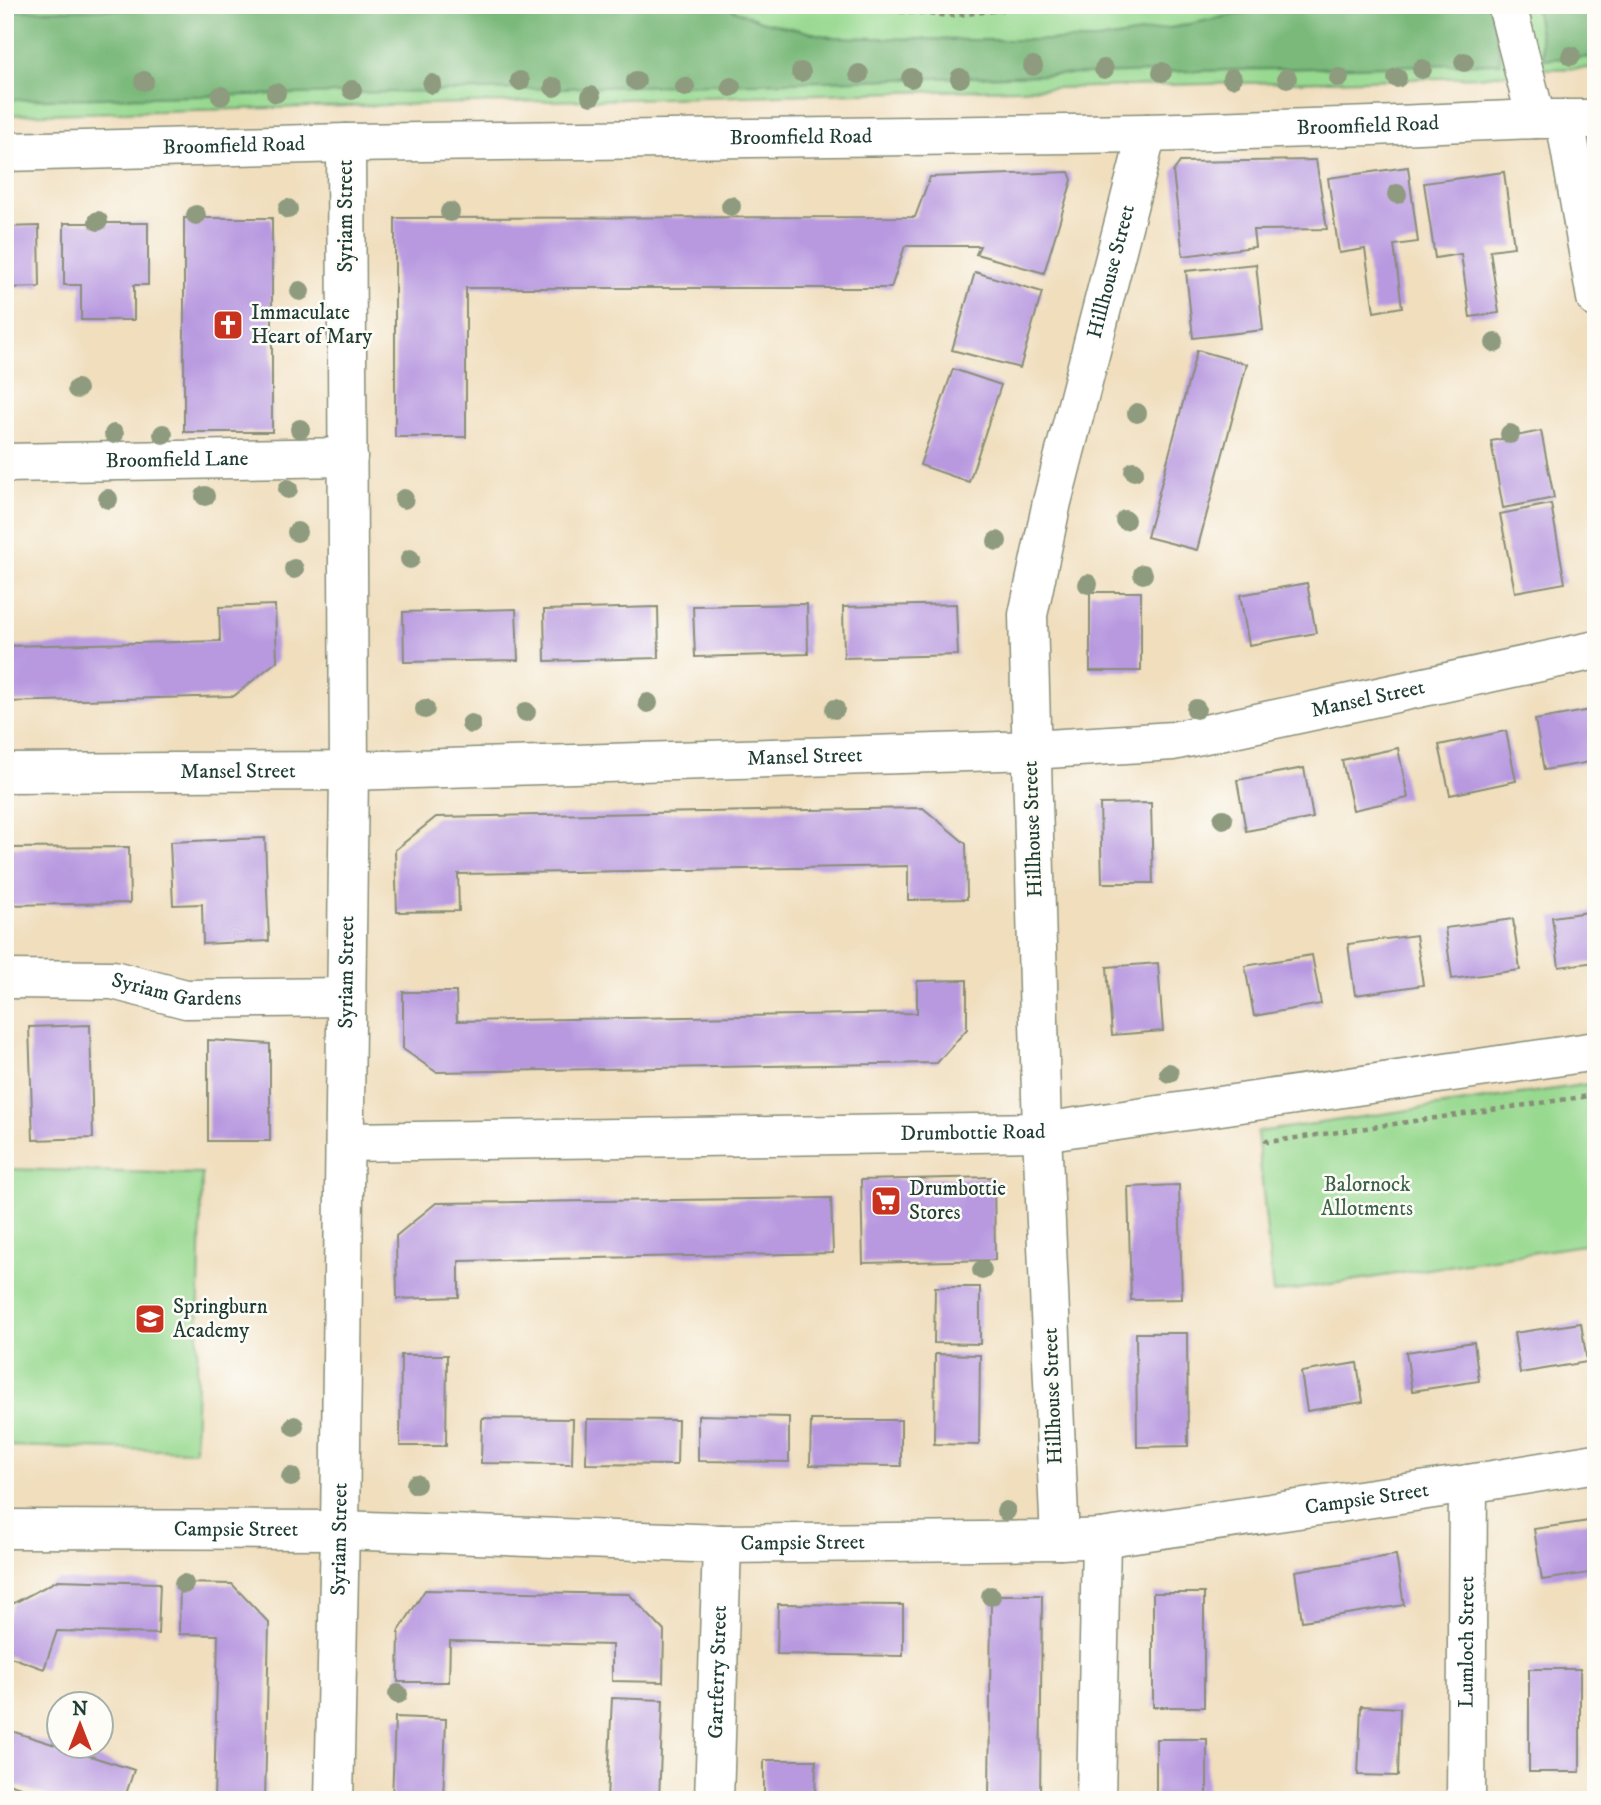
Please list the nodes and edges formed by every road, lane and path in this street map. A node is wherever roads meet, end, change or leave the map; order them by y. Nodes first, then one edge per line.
1 (830, 5) edge
2 (1045, 5) edge
3 (1507, 5) edge
4 (1566, 119) edge
5 (1147, 132) junction
6 (346, 143) junction
7 (5, 152) edge
8 (1596, 298) edge
9 (348, 457) junction
10 (5, 463) edge
11 (1596, 650) edge
12 (1031, 750) junction
13 (349, 771) junction
14 (5, 773) edge
15 (5, 979) edge
16 (347, 998) junction
17 (1596, 1051) edge
18 (1042, 1132) junction
19 (345, 1142) junction
20 (1596, 1463) edge
21 (1468, 1484) junction
22 (5, 1529) edge
23 (340, 1530) junction
24 (1101, 1538) junction
25 (1060, 1540) junction
26 (722, 1544) junction
27 (334, 1800) edge
28 (714, 1800) edge
29 (1096, 1800) edge
30 (1466, 1800) edge

1 - 2 path
3 - 4 street
4 - 5 street, Broomfield Road
4 - 8 street
5 - 6 street, Broomfield Road
5 - 12 street, Hillhouse Street
6 - 7 street, Broomfield Road
6 - 9 street, Syriam Street
9 - 10 street, Broomfield Lane
9 - 13 street, Syriam Street
11 - 12 street, Mansel Street
12 - 13 street, Mansel Street
12 - 18 street, Hillhouse Street
13 - 14 street, Mansel Street
13 - 16 street, Syriam Street
15 - 16 street, Syriam Gardens
16 - 19 street, Syriam Street
17 - 18 street, Drumbottie Road
18 - 19 street, Drumbottie Road
18 - 25 street, Hillhouse Street
19 - 23 street, Syriam Street
20 - 21 street, Campsie Street
21 - 24 street, Campsie Street
21 - 30 street, Lumloch Street
22 - 23 street, Campsie Street
23 - 26 street, Campsie Street
23 - 27 street, Syriam Street
24 - 25 street, Campsie Street
24 - 29 street
25 - 26 street, Campsie Street
26 - 28 street, Gartferry Street

